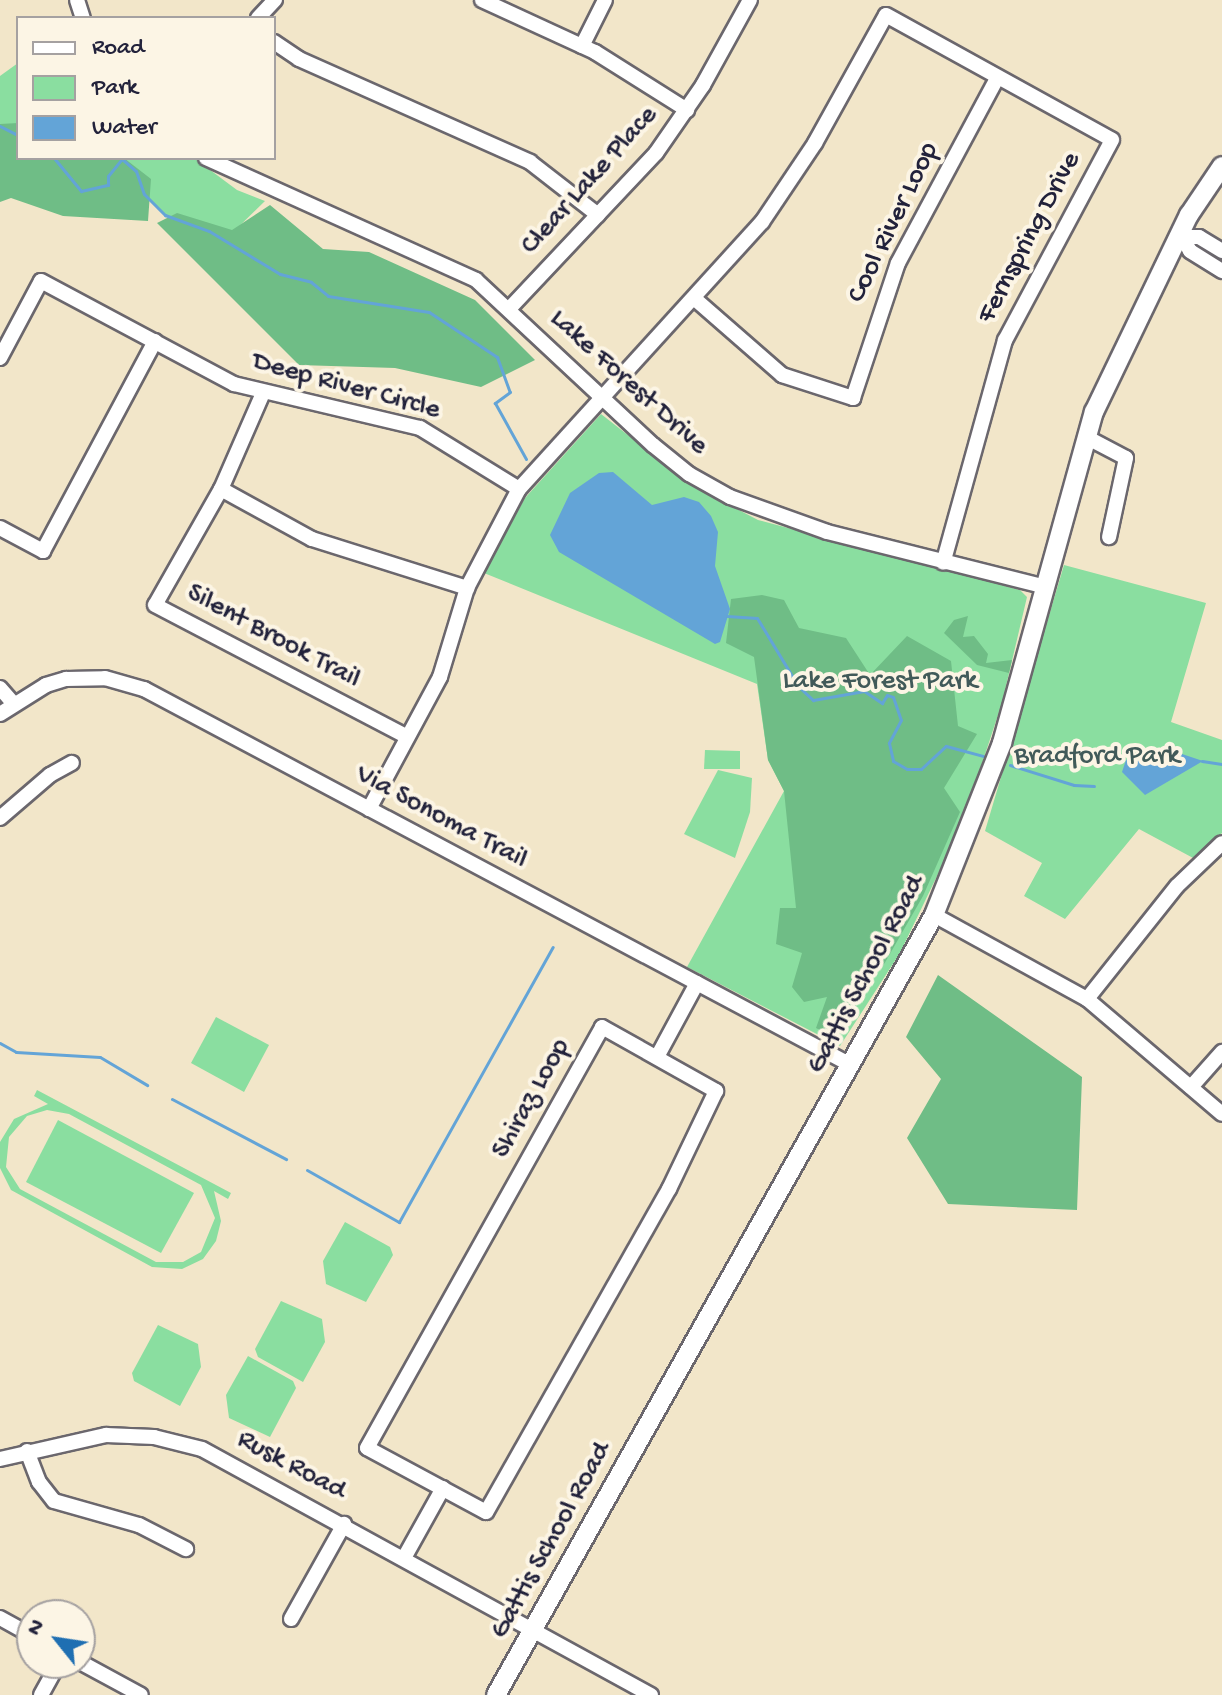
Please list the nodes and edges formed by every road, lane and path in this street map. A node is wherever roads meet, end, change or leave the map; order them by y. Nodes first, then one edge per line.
1 (275, 0) edge
2 (482, 0) edge
3 (605, 0) edge
4 (750, 0) edge
5 (260, 16) edge
6 (276, 43) edge
7 (582, 46) junction
8 (997, 78) junction
9 (687, 110) junction
10 (210, 160) edge
11 (1222, 166) edge
12 (1222, 186) edge
13 (598, 215) junction
14 (1182, 237) junction
15 (1222, 251) edge
16 (1222, 271) edge
17 (695, 299) junction
18 (509, 309) junction
19 (155, 341) junction
20 (0, 358) edge
21 (263, 393) junction
22 (601, 397) junction
23 (1086, 437) junction
24 (221, 489) junction
25 (519, 489) junction
26 (0, 528) edge
27 (1109, 537) dead end
28 (943, 563) junction
29 (1042, 586) junction
30 (467, 588) junction
31 (0, 688) edge
32 (13, 703) junction
33 (0, 714) edge
34 (407, 737) junction
35 (72, 763) dead end
36 (369, 809) junction
37 (0, 818) edge
38 (1222, 843) edge
39 (934, 915) junction
40 (697, 983) junction
41 (1087, 999) junction
42 (1222, 1052) edge
43 (657, 1057) junction
44 (851, 1065) junction
45 (1191, 1087) junction
46 (1222, 1114) edge
47 (27, 1451) junction
48 (0, 1459) edge
49 (443, 1488) junction
50 (344, 1524) junction
51 (186, 1549) dead end
52 (404, 1558) junction
53 (291, 1619) dead end
54 (535, 1630) junction
55 (96, 1671) edge
56 (141, 1695) edge
57 (496, 1695) edge
58 (651, 1695) edge

1 - 5 street
2 - 7 street
3 - 7 street
4 - 9 street, Clear Lake Place
6 - 13 street
7 - 9 street
8 - 17 street, Fernspring Drive
8 - 17 street, Cool River Loop
8 - 28 street, Fernspring Drive
9 - 13 street, Clear Lake Place
10 - 18 street, Lake Forest Drive
11 - 14 main road, Gattis School Road
12 - 14 main road, Gattis School Road
13 - 18 street, Clear Lake Place
14 - 15 street
14 - 16 street
14 - 23 main road, Gattis School Road
17 - 22 street, Fernspring Drive
18 - 22 street, Lake Forest Drive
19 - 20 street, Deep River Circle
19 - 21 street, Deep River Circle
19 - 26 street
21 - 24 street, Silent Brook Trail
21 - 25 street, Deep River Circle
22 - 25 street, Fernspring Drive
22 - 28 street, Lake Forest Drive
23 - 27 street
23 - 29 main road, Gattis School Road
24 - 30 street
24 - 34 street, Silent Brook Trail
25 - 30 street, Fernspring Drive
28 - 29 street, Lake Forest Drive
29 - 39 main road, Gattis School Road
30 - 34 street, Fernspring Drive
31 - 32 street
32 - 33 street, Via Sonoma Trail
32 - 36 street, Via Sonoma Trail
34 - 36 street, Fernspring Drive
35 - 37 street
36 - 40 street, Via Sonoma Trail
38 - 41 street
39 - 41 street
39 - 44 main road, Gattis School Road
40 - 43 street
40 - 44 street, Via Sonoma Trail
41 - 45 street
42 - 45 street
43 - 49 street, Shiraz Loop
43 - 49 street, Shiraz Loop
44 - 54 main road, Gattis School Road
45 - 46 street
47 - 48 street, Rusk Road
47 - 50 street, Rusk Road
47 - 51 street
49 - 52 street
50 - 52 street, Rusk Road
50 - 53 street
52 - 54 street, Rusk Road
54 - 57 main road, Gattis School Road
54 - 58 street, Rusk Road
55 - 56 street

